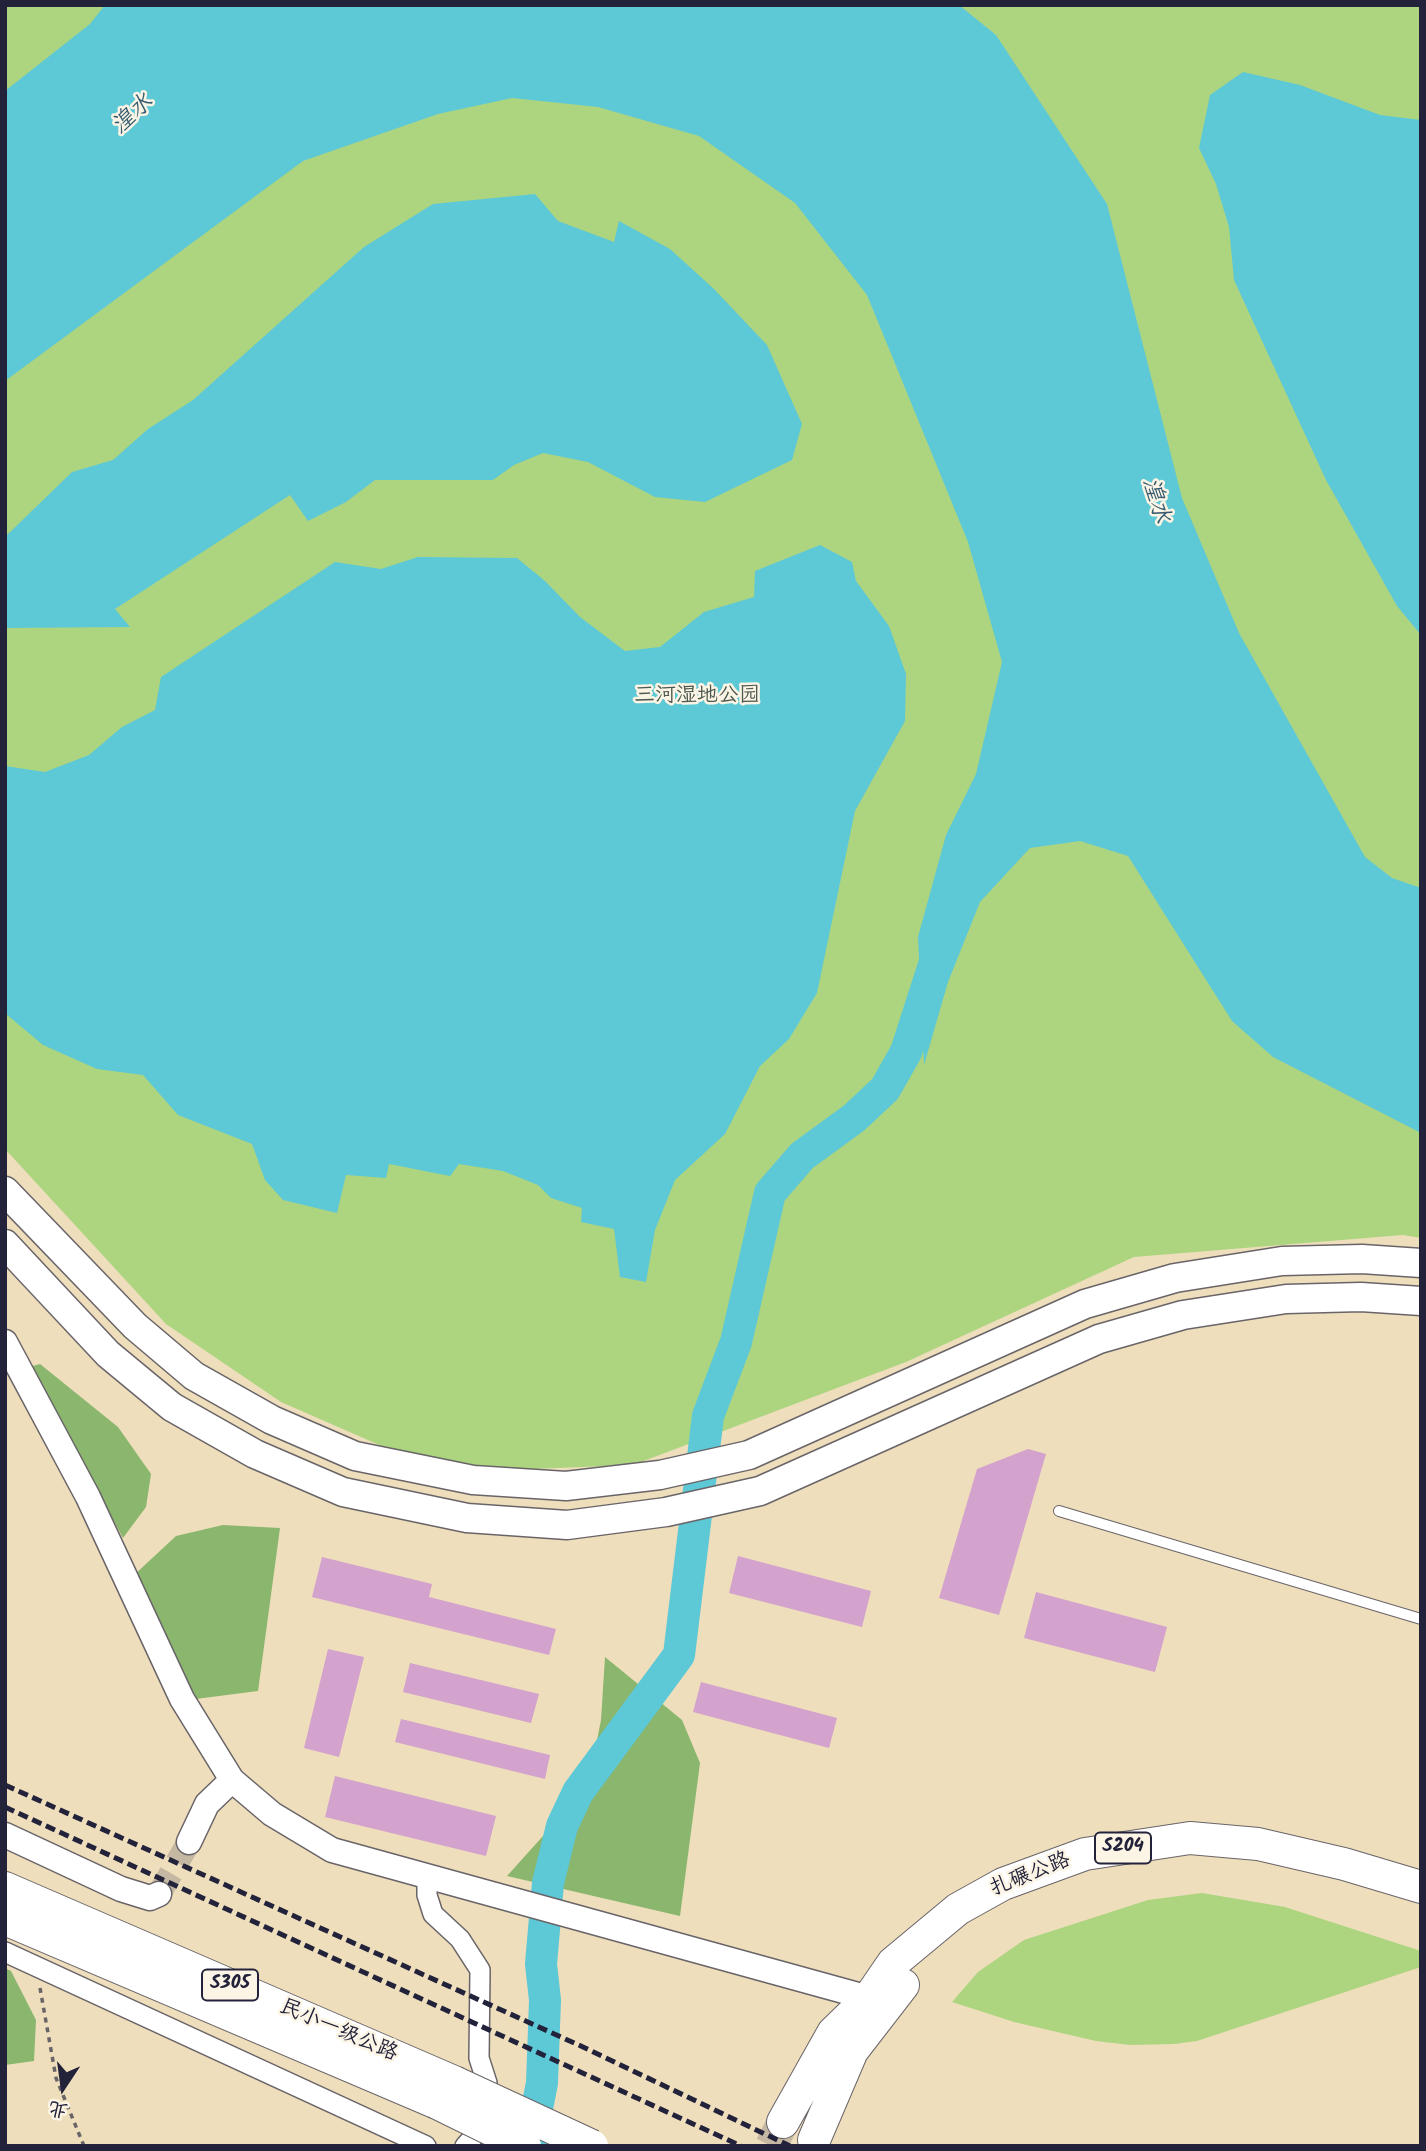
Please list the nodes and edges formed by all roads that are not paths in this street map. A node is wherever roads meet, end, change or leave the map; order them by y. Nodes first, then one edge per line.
1 (5, 1191) edge
2 (5, 1244) edge
3 (1421, 1263) edge
4 (1421, 1301) edge
5 (5, 1342) edge
6 (1059, 1511) dead end
7 (1421, 1619) edge
8 (232, 1780) junction
9 (5, 1835) edge
10 (189, 1842) tunnel mouth
11 (427, 1876) junction
12 (1421, 1887) edge
13 (5, 1888) edge
14 (159, 1894) dead end
15 (1421, 1909) edge
16 (5, 1919) edge
17 (5, 1952) edge
18 (878, 2004) junction
19 (445, 2092) junction
20 (783, 2122) tunnel mouth
21 (814, 2140) tunnel mouth
22 (426, 2146) edge
23 (465, 2146) edge
24 (525, 2146) edge
25 (592, 2146) edge

1 - 3 main road
2 - 4 main road
5 - 8 street
6 - 7 lane
8 - 10 street
8 - 11 street
9 - 14 street
11 - 18 street
11 - 23 street
12 - 18 main road, 扎碾公路 / S204
13 - 19 main road, 民小一级公路 / S305
15 - 18 main road, 扎碾公路 / S204
16 - 19 main road, 民小一级公路 / S305
17 - 22 street
18 - 20 main road, 扎碾公路 / S204
18 - 21 main road, 扎碾公路 / S204
19 - 24 main road, 民小一级公路 / S305, bridge
19 - 25 main road, 民小一级公路 / S305, bridge

